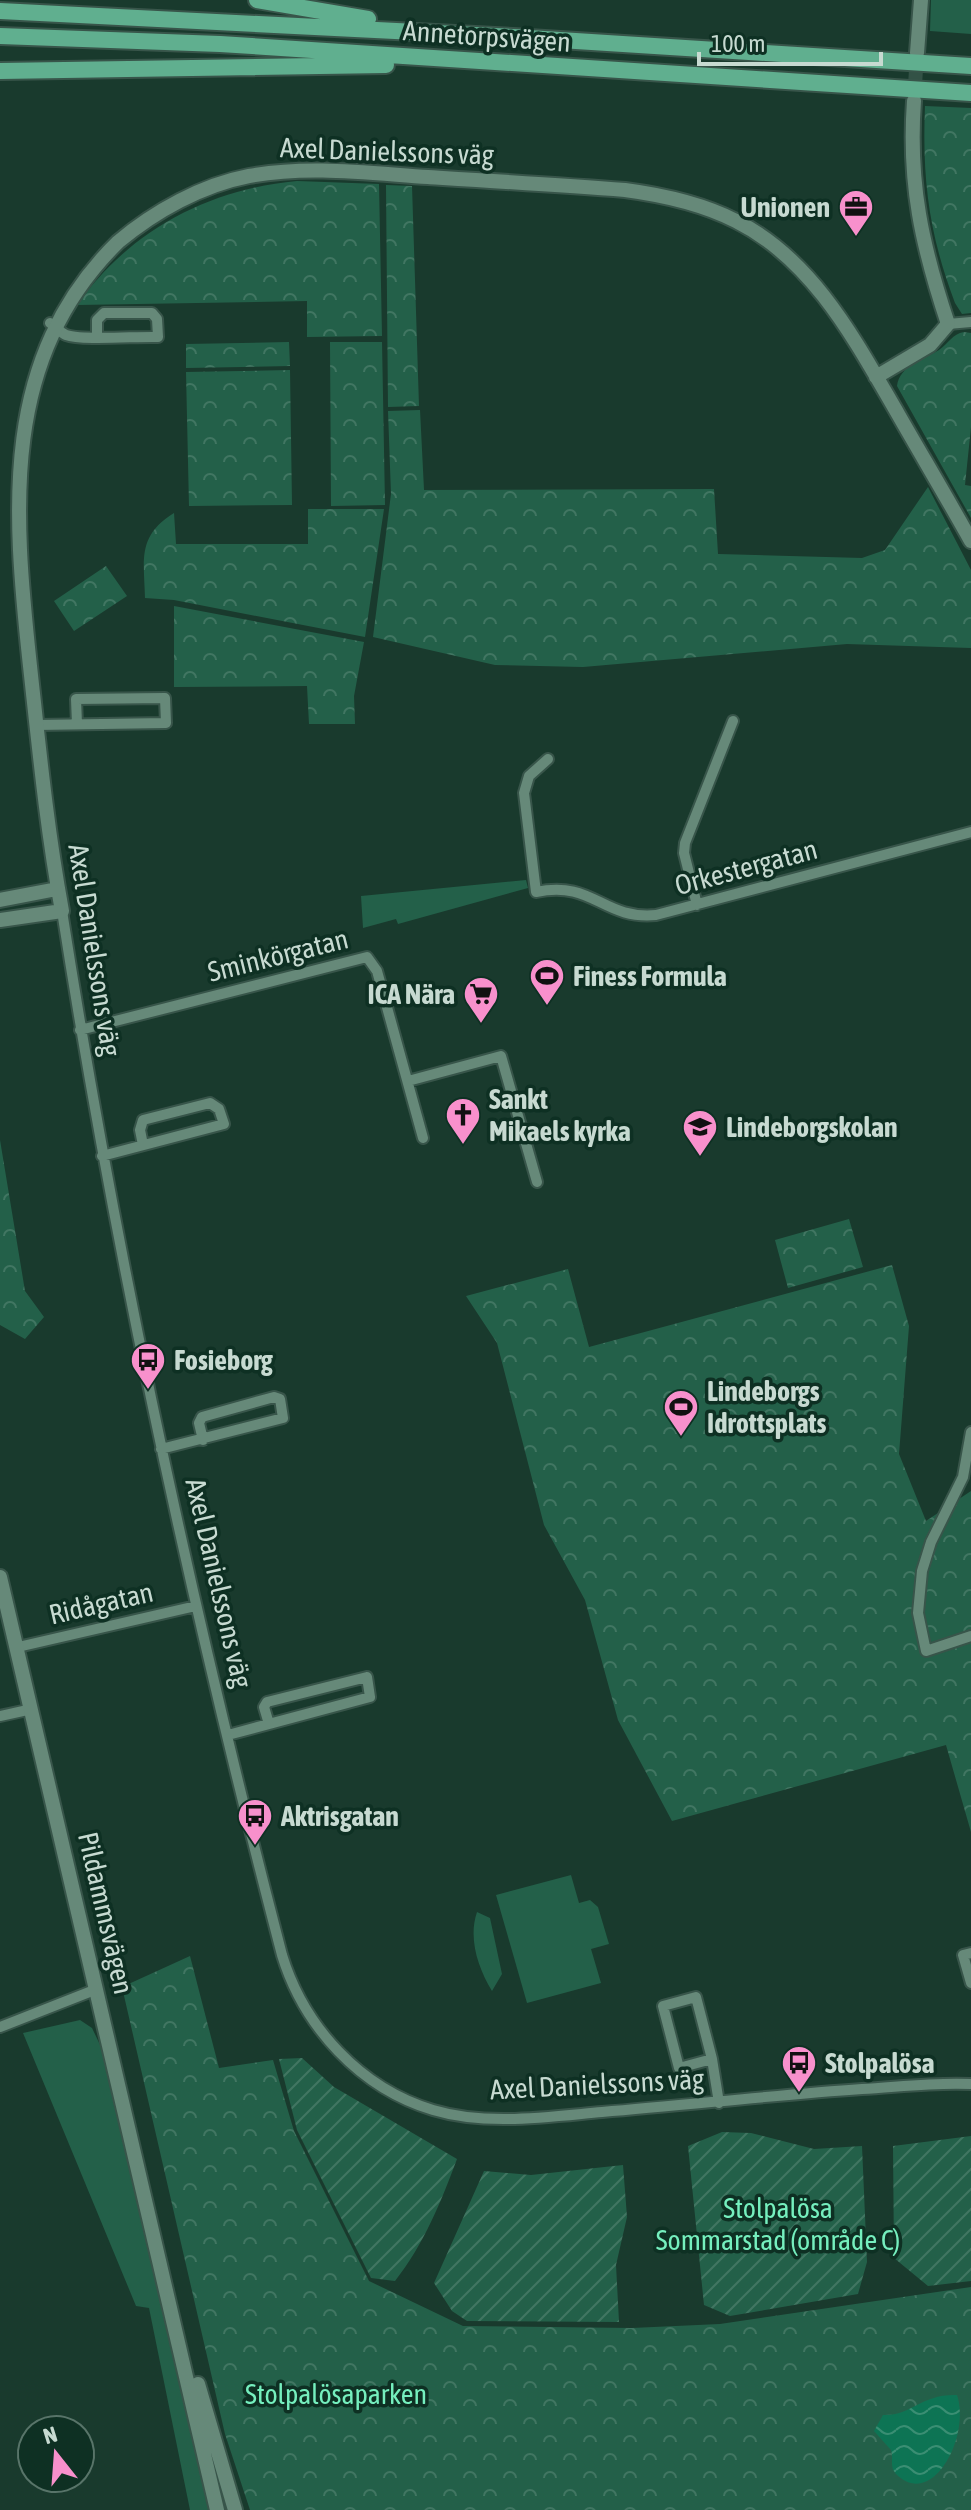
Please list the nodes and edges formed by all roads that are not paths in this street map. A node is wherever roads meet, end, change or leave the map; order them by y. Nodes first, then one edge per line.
1 (257, 0) edge
2 (921, 0) edge
3 (0, 11) edge
4 (0, 36) edge
5 (513, 37) junction
6 (917, 53) tunnel mouth
7 (971, 66) edge
8 (580, 68) junction
9 (0, 71) edge
10 (971, 93) edge
11 (914, 101) tunnel mouth
12 (971, 322) edge
13 (50, 323) junction
14 (948, 324) junction
15 (97, 336) junction
16 (876, 377) junction
17 (971, 541) edge
18 (733, 721) dead end
19 (77, 724) junction
20 (37, 725) junction
21 (548, 759) dead end
22 (971, 832) edge
23 (57, 889) junction
24 (0, 900) edge
25 (697, 905) junction
26 (62, 911) junction
27 (0, 920) edge
28 (80, 1030) junction
29 (407, 1077) junction
30 (423, 1138) dead end
31 (143, 1145) junction
32 (102, 1156) junction
33 (537, 1182) dead end
34 (971, 1432) edge
35 (203, 1440) junction
36 (161, 1449) junction
37 (968, 1470) edge
38 (0, 1577) edge
39 (196, 1606) junction
40 (971, 1636) edge
41 (18, 1647) junction
42 (32, 1709) junction
43 (0, 1716) edge
44 (269, 1724) junction
45 (228, 1735) junction
46 (971, 1953) edge
47 (971, 1983) edge
48 (97, 1989) junction
49 (0, 2027) edge
50 (712, 2059) junction
51 (971, 2084) edge
52 (719, 2103) junction
53 (162, 2261) junction
54 (217, 2510) edge
55 (235, 2510) edge

1 - 5 main road
2 - 6 street
3 - 5 main road, Annetorpsvägen
4 - 8 main road, Annetorpsvägen
5 - 7 main road, Annetorpsvägen
8 - 9 main road
8 - 10 main road, Annetorpsvägen
11 - 14 street
12 - 14 street
13 - 15 street
13 - 16 street, Axel Danielssons väg
13 - 20 street, Axel Danielssons väg
14 - 16 street
15 - 15 street
16 - 17 street, Axel Danielssons väg
18 - 25 street
19 - 19 street
19 - 20 street
20 - 23 street, Axel Danielssons väg
21 - 25 street, Orkestergatan
22 - 25 street, Orkestergatan
23 - 24 street
23 - 26 street, Axel Danielssons väg
26 - 27 street
26 - 28 street, Axel Danielssons väg
28 - 29 street, Sminkörgatan
28 - 32 street, Axel Danielssons väg
29 - 30 street
29 - 33 street
31 - 31 street
31 - 32 street
32 - 36 street, Axel Danielssons väg
34 - 37 street
35 - 35 street
35 - 36 street
36 - 39 street, Axel Danielssons väg
37 - 40 street
38 - 41 street, Pildammsvägen
39 - 41 street, Ridågatan
39 - 45 street, Axel Danielssons väg
41 - 42 street, Pildammsvägen
42 - 43 street
42 - 48 street, Pildammsvägen
44 - 44 street
44 - 45 street
45 - 52 street, Axel Danielssons väg
46 - 47 street
48 - 49 street
48 - 53 street, Pildammsvägen
50 - 50 street
50 - 52 street
51 - 52 street, Axel Danielssons väg
53 - 54 street, Pildammsvägen
53 - 55 street, Pildammsvägen

